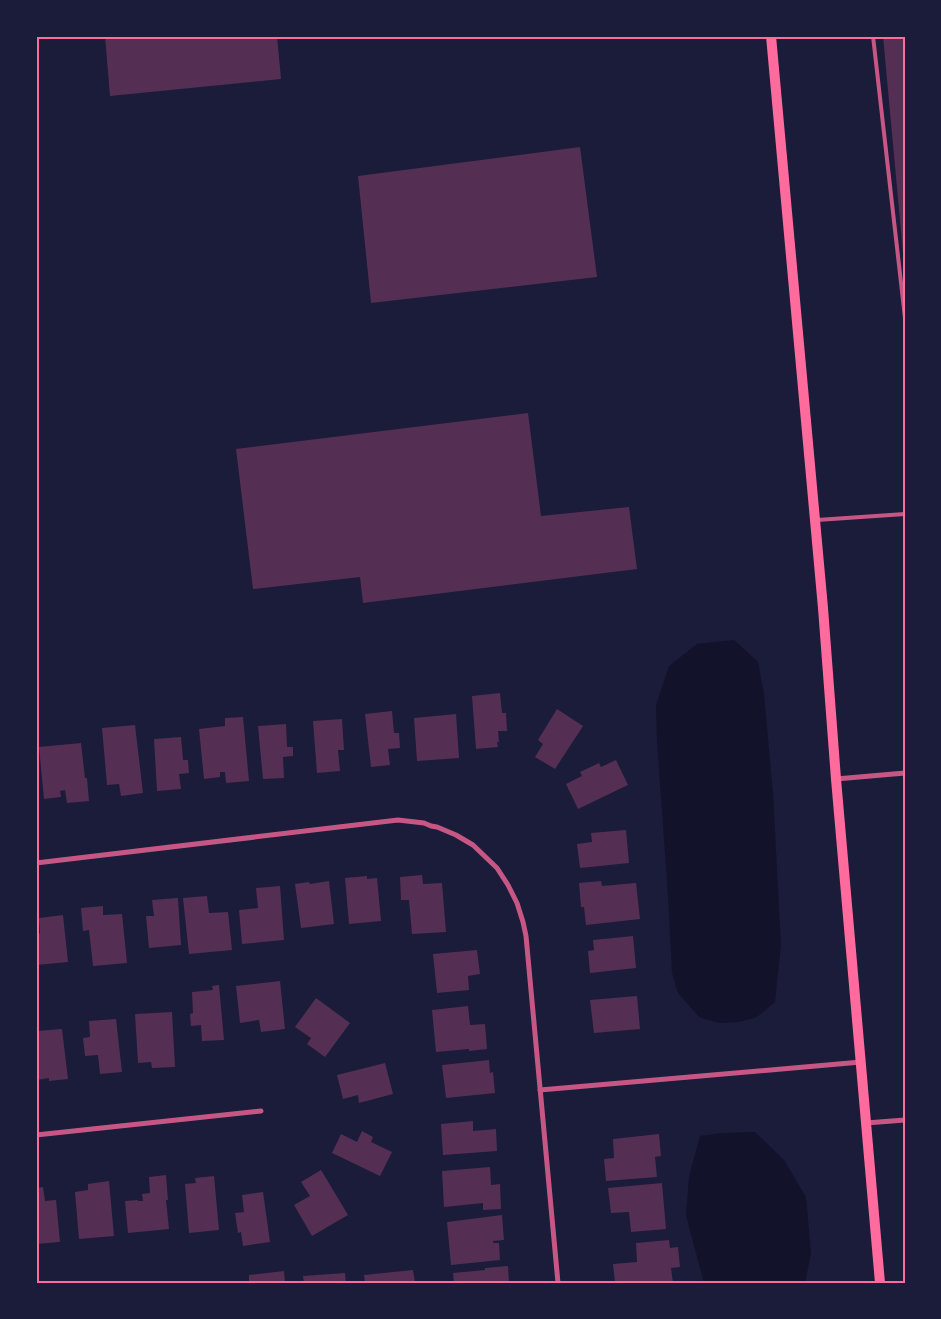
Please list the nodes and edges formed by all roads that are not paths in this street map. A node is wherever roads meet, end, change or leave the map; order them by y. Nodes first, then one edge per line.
1 (771, 36) edge
2 (874, 36) edge
3 (905, 318) edge
4 (905, 514) edge
5 (815, 520) junction
6 (905, 773) edge
7 (836, 779) junction
8 (36, 863) edge
9 (861, 1062) junction
10 (540, 1090) junction
11 (261, 1111) dead end
12 (905, 1120) edge
13 (866, 1123) junction
14 (36, 1135) edge
15 (558, 1283) edge
16 (880, 1283) edge

1 - 5 main road
2 - 3 lane
4 - 5 lane
5 - 7 main road
6 - 7 street
7 - 9 main road
8 - 10 street
9 - 10 street
9 - 13 main road
10 - 15 street
11 - 14 street
12 - 13 street
13 - 16 main road

